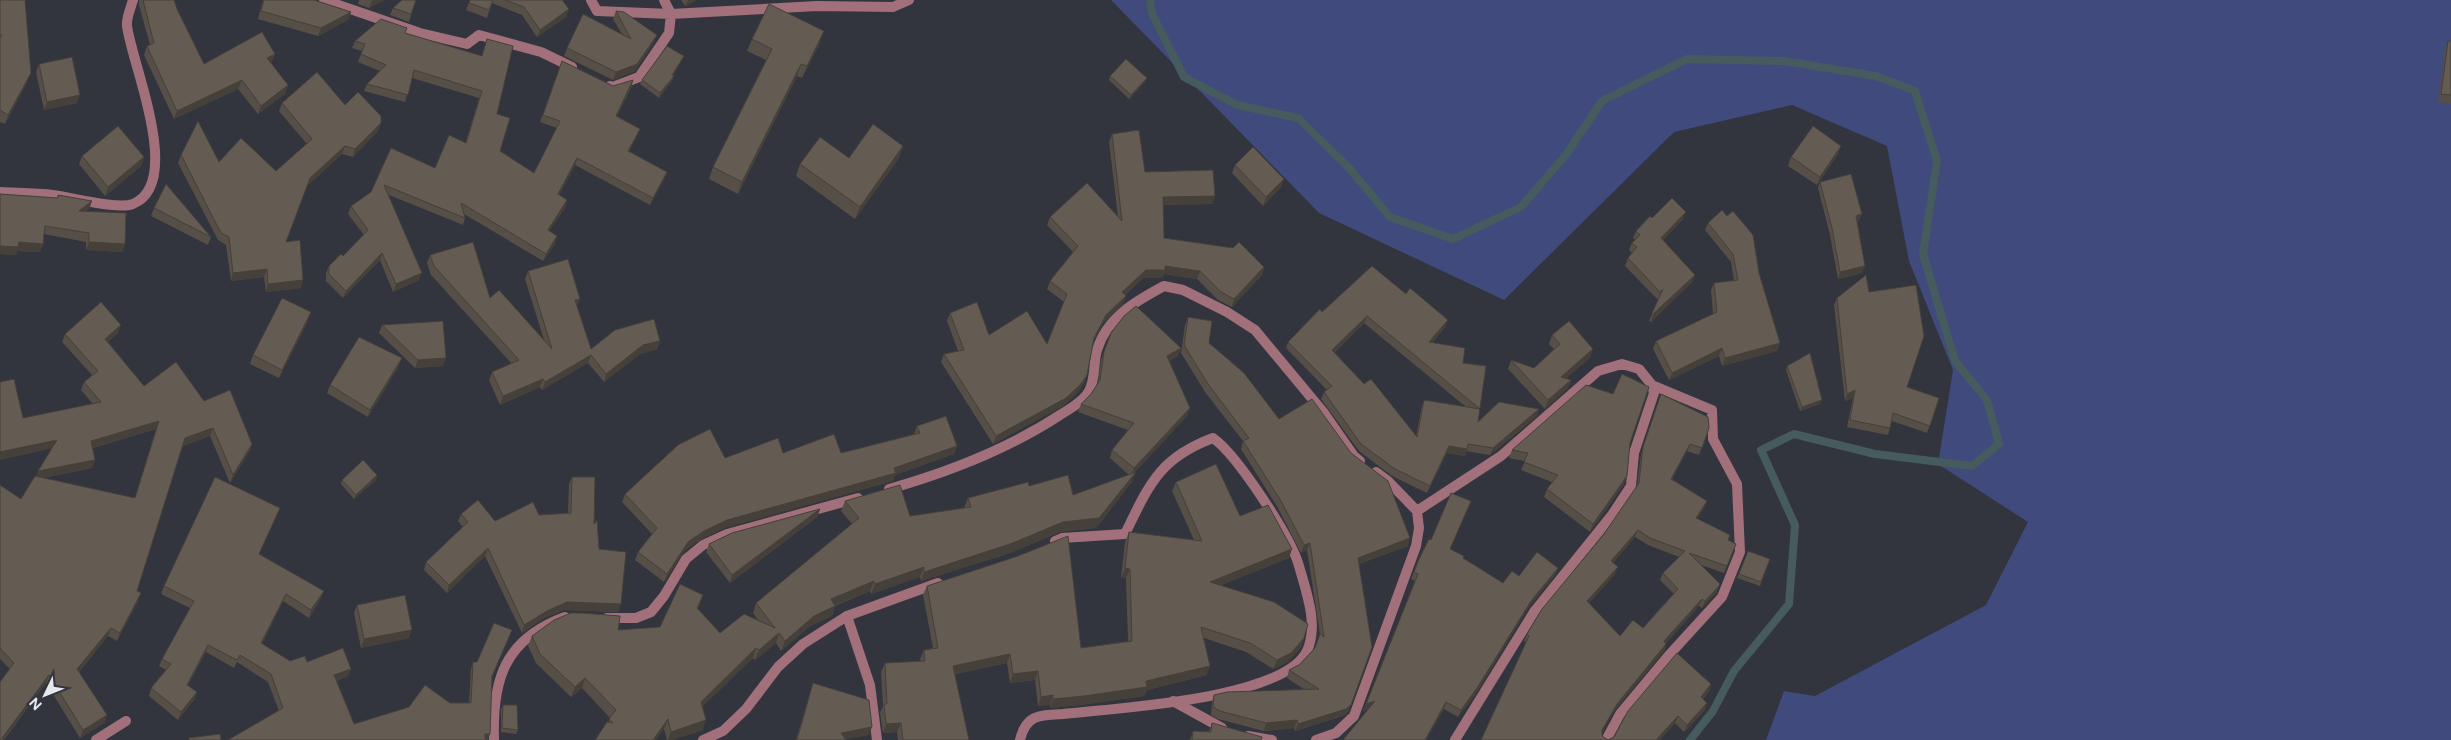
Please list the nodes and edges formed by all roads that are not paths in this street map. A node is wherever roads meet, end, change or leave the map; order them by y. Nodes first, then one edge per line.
1 (134, 0) edge
2 (324, 0) edge
3 (591, 0) edge
4 (664, 0) edge
5 (909, 0) edge
6 (671, 14) junction
7 (586, 74) edge
8 (604, 83) edge
9 (0, 192) edge
10 (1652, 385) junction
11 (1416, 511) junction
12 (1046, 545) edge
13 (950, 579) edge
14 (576, 616) edge
15 (848, 616) junction
16 (594, 617) edge
17 (1172, 702) junction
18 (126, 721) dead end
19 (96, 740) edge
20 (494, 740) edge
21 (703, 740) edge
22 (877, 740) edge
23 (1020, 740) edge
24 (1272, 740) edge
25 (1316, 740) edge
26 (1455, 740) edge
27 (1606, 740) edge

1 - 9 street
2 - 7 street
3 - 6 street
4 - 6 street
5 - 6 street
6 - 8 street
10 - 11 street
10 - 26 street
10 - 27 street
11 - 16 street
11 - 25 street
12 - 17 street
13 - 15 street
14 - 20 street
15 - 21 street
15 - 22 street
17 - 23 street
17 - 24 street
18 - 19 street

